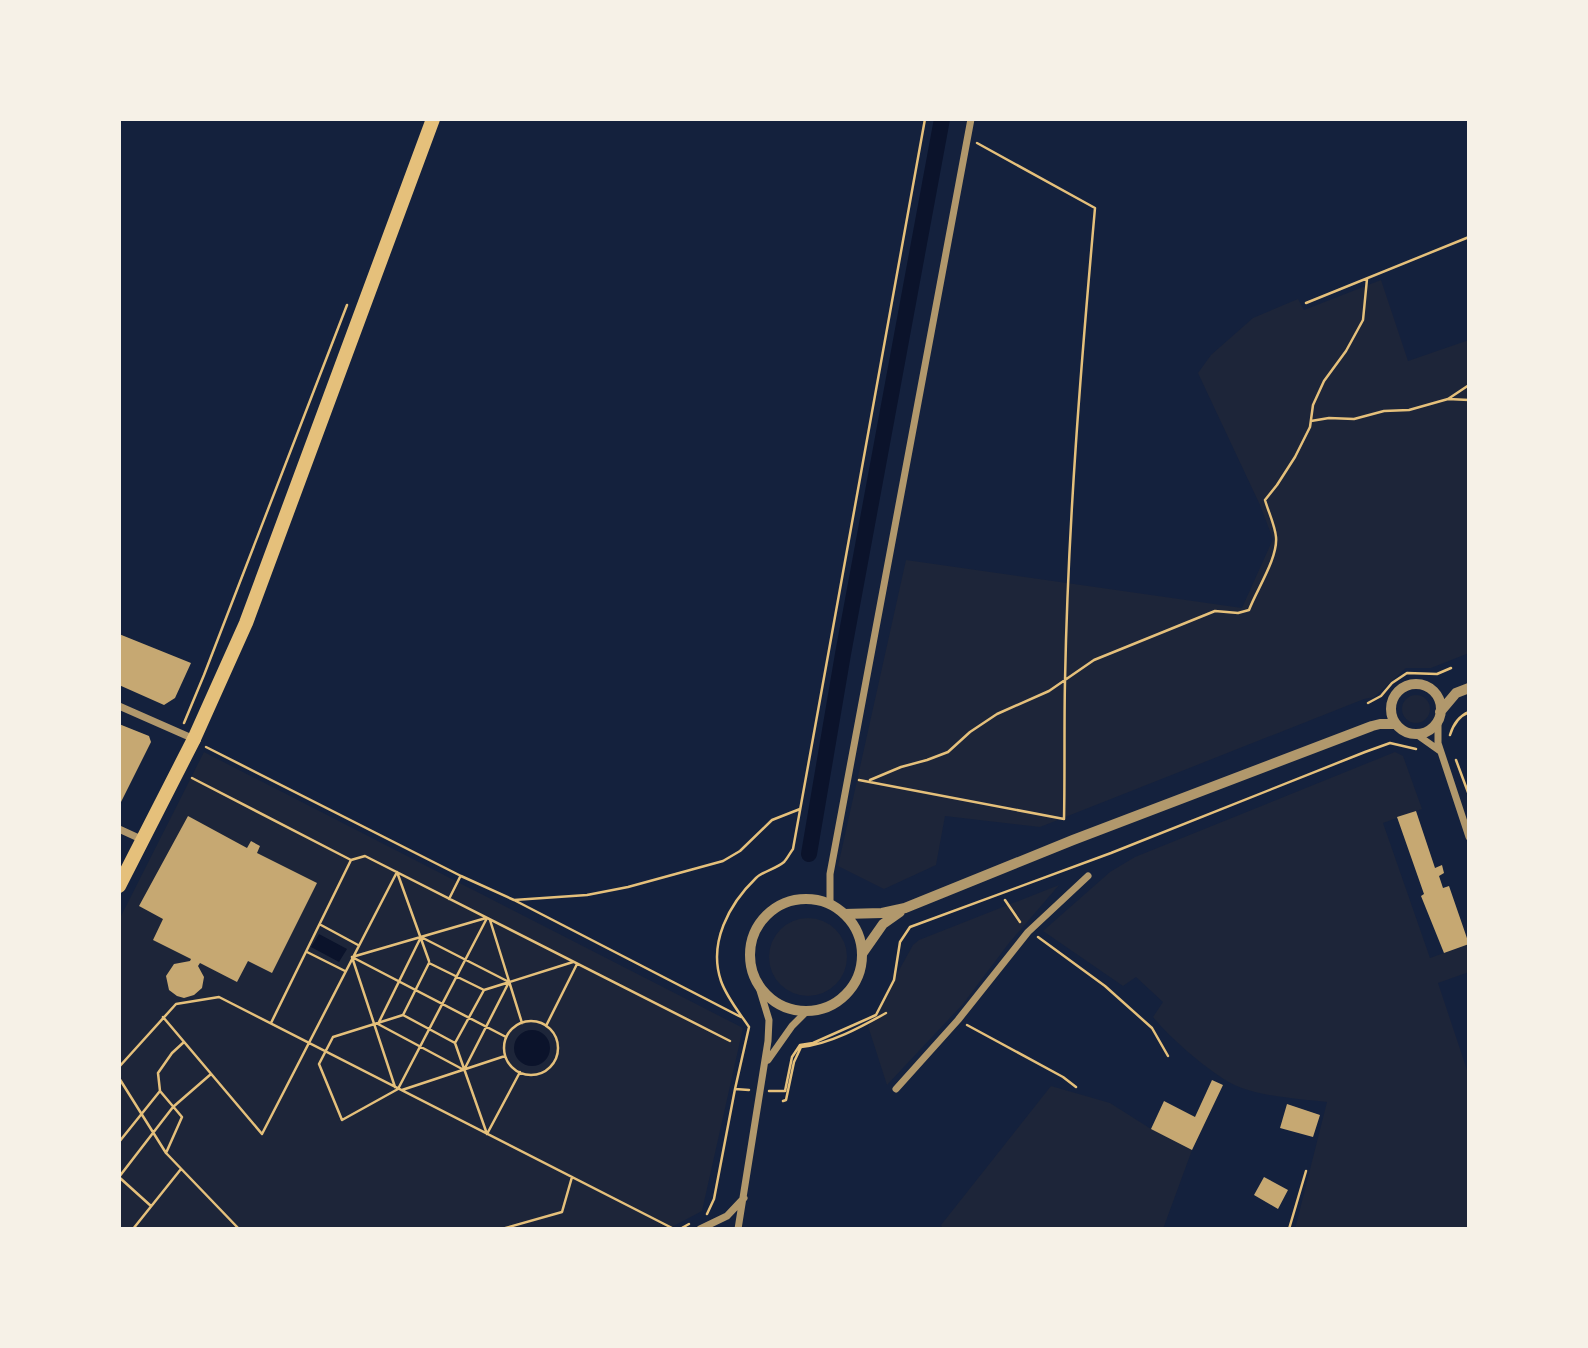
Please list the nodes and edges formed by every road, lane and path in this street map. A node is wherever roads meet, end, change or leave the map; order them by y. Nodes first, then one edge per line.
1 (433, 119) edge
2 (925, 119) edge
3 (971, 119) edge
4 (968, 138) junction
5 (1469, 237) edge
6 (1367, 279) junction
7 (349, 300) dead end
8 (1306, 303) dead end
9 (1469, 385) edge
10 (1448, 399) junction
11 (1469, 400) edge
12 (1311, 421) junction
13 (1451, 668) dead end
14 (1065, 680) junction
15 (1469, 688) edge
16 (1432, 691) junction
17 (1456, 693) junction
18 (1368, 703) dead end
19 (119, 706) edge
20 (1391, 708) junction
21 (1439, 715) junction
22 (1380, 724) junction
23 (1396, 724) junction
24 (179, 732) junction
25 (1416, 734) junction
26 (199, 742) junction
27 (1440, 751) junction
28 (191, 777) dead end
29 (848, 778) junction
30 (868, 781) junction
31 (800, 809) junction
32 (119, 829) edge
33 (1469, 837) edge
34 (144, 840) junction
35 (351, 860) junction
36 (397, 872) junction
37 (461, 876) junction
38 (1088, 876) dead end
39 (119, 886) edge
40 (449, 899) junction
41 (514, 900) junction
42 (1004, 900) dead end
43 (830, 904) junction
44 (905, 908) junction
45 (844, 914) junction
46 (489, 919) junction
47 (320, 925) junction
48 (1028, 932) junction
49 (421, 937) junction
50 (358, 945) junction
51 (306, 952) junction
52 (862, 954) junction
53 (352, 957) junction
54 (465, 960) junction
55 (429, 963) junction
56 (576, 963) junction
57 (345, 971) junction
58 (456, 976) junction
59 (399, 982) junction
60 (509, 982) junction
61 (758, 984) junction
62 (415, 990) junction
63 (484, 990) junction
64 (442, 1003) junction
65 (807, 1011) junction
66 (886, 1013) dead end
67 (403, 1015) junction
68 (163, 1017) junction
69 (469, 1017) junction
70 (744, 1019) junction
71 (958, 1020) junction
72 (271, 1023) junction
73 (522, 1023) junction
74 (376, 1025) junction
75 (487, 1026) junction
76 (546, 1026) junction
77 (429, 1029) junction
78 (506, 1037) junction
79 (730, 1041) dead end
80 (184, 1042) junction
81 (310, 1042) junction
82 (455, 1043) junction
83 (420, 1046) junction
84 (326, 1051) junction
85 (505, 1056) junction
86 (1168, 1056) dead end
87 (766, 1064) junction
88 (119, 1068) edge
89 (464, 1069) junction
90 (520, 1072) junction
91 (211, 1074) junction
92 (119, 1078) edge
93 (1076, 1087) dead end
94 (398, 1089) junction
95 (896, 1089) dead end
96 (160, 1091) junction
97 (785, 1091) dead end
98 (173, 1107) junction
99 (141, 1114) junction
100 (153, 1133) junction
101 (487, 1134) junction
102 (119, 1142) edge
103 (166, 1153) junction
104 (181, 1169) junction
105 (1306, 1171) dead end
106 (119, 1177) edge
107 (572, 1177) junction
108 (744, 1198) junction
109 (151, 1206) junction
110 (133, 1229) edge
111 (239, 1229) edge
112 (502, 1229) edge
113 (674, 1229) edge
114 (680, 1229) edge
115 (700, 1229) edge
116 (738, 1229) edge
117 (1289, 1229) edge

1 - 26 main road
2 - 31 path
3 - 4 street
4 - 14 path
4 - 29 street
5 - 6 path
6 - 8 path
6 - 12 path
7 - 24 path
9 - 10 path
10 - 11 path
10 - 12 path
12 - 14 path
13 - 18 path
14 - 30 path
14 - 30 path
15 - 17 street
16 - 17 street
16 - 20 street
16 - 21 street
17 - 21 street
19 - 24 street
20 - 22 street
20 - 23 street
21 - 25 street
21 - 27 street
22 - 23 street
22 - 44 street
23 - 25 street
24 - 26 street
25 - 27 street
26 - 34 main road
26 - 37 path
27 - 33 street
28 - 35 path
29 - 30 path
29 - 43 street
31 - 41 path
31 - 70 path
32 - 34 street
34 - 39 main road
35 - 36 path
35 - 47 path
36 - 40 path
36 - 49 path
36 - 50 path
37 - 40 path
37 - 41 path
38 - 48 street
40 - 46 path
41 - 70 path
42 - 48 path
43 - 45 street
43 - 61 street
44 - 45 street
44 - 52 street
45 - 52 street
46 - 49 path
46 - 54 path
46 - 56 path
46 - 60 path
47 - 50 path
47 - 51 path
48 - 71 street
48 - 86 path
49 - 53 path
49 - 54 path
49 - 55 path
49 - 59 path
50 - 53 path
51 - 57 path
51 - 72 path
52 - 65 street
53 - 57 path
53 - 59 path
53 - 74 path
54 - 58 path
54 - 60 path
55 - 58 path
55 - 62 path
56 - 60 path
56 - 76 path
56 - 79 path
57 - 81 path
58 - 63 path
58 - 64 path
59 - 62 path
59 - 74 path
60 - 63 path
60 - 73 path
60 - 75 path
61 - 65 street
61 - 87 street
62 - 64 path
62 - 67 path
63 - 69 path
64 - 69 path
64 - 77 path
65 - 87 street
66 - 97 path
67 - 74 path
67 - 77 path
68 - 72 path
68 - 80 path
68 - 88 path
69 - 75 path
69 - 82 path
70 - 114 path
71 - 93 path
71 - 95 street
72 - 81 path
73 - 76 path
73 - 78 path
74 - 83 path
74 - 84 path
74 - 94 path
75 - 78 path
75 - 89 path
76 - 90 path
77 - 82 path
77 - 83 path
78 - 85 path
80 - 91 path
80 - 96 path
81 - 84 path
81 - 91 path
82 - 89 path
83 - 89 path
83 - 94 path
84 - 94 path
84 - 94 path
85 - 89 path
85 - 90 path
87 - 108 street
89 - 94 path
89 - 101 path
90 - 101 path
91 - 98 path
92 - 99 path
94 - 101 path
96 - 98 path
96 - 99 path
98 - 100 path
98 - 103 path
99 - 100 path
99 - 102 path
100 - 103 path
100 - 106 path
101 - 107 path
103 - 104 path
104 - 109 path
104 - 111 path
105 - 117 path
106 - 109 path
107 - 112 path
107 - 113 path
108 - 115 street
108 - 116 street
109 - 110 path

